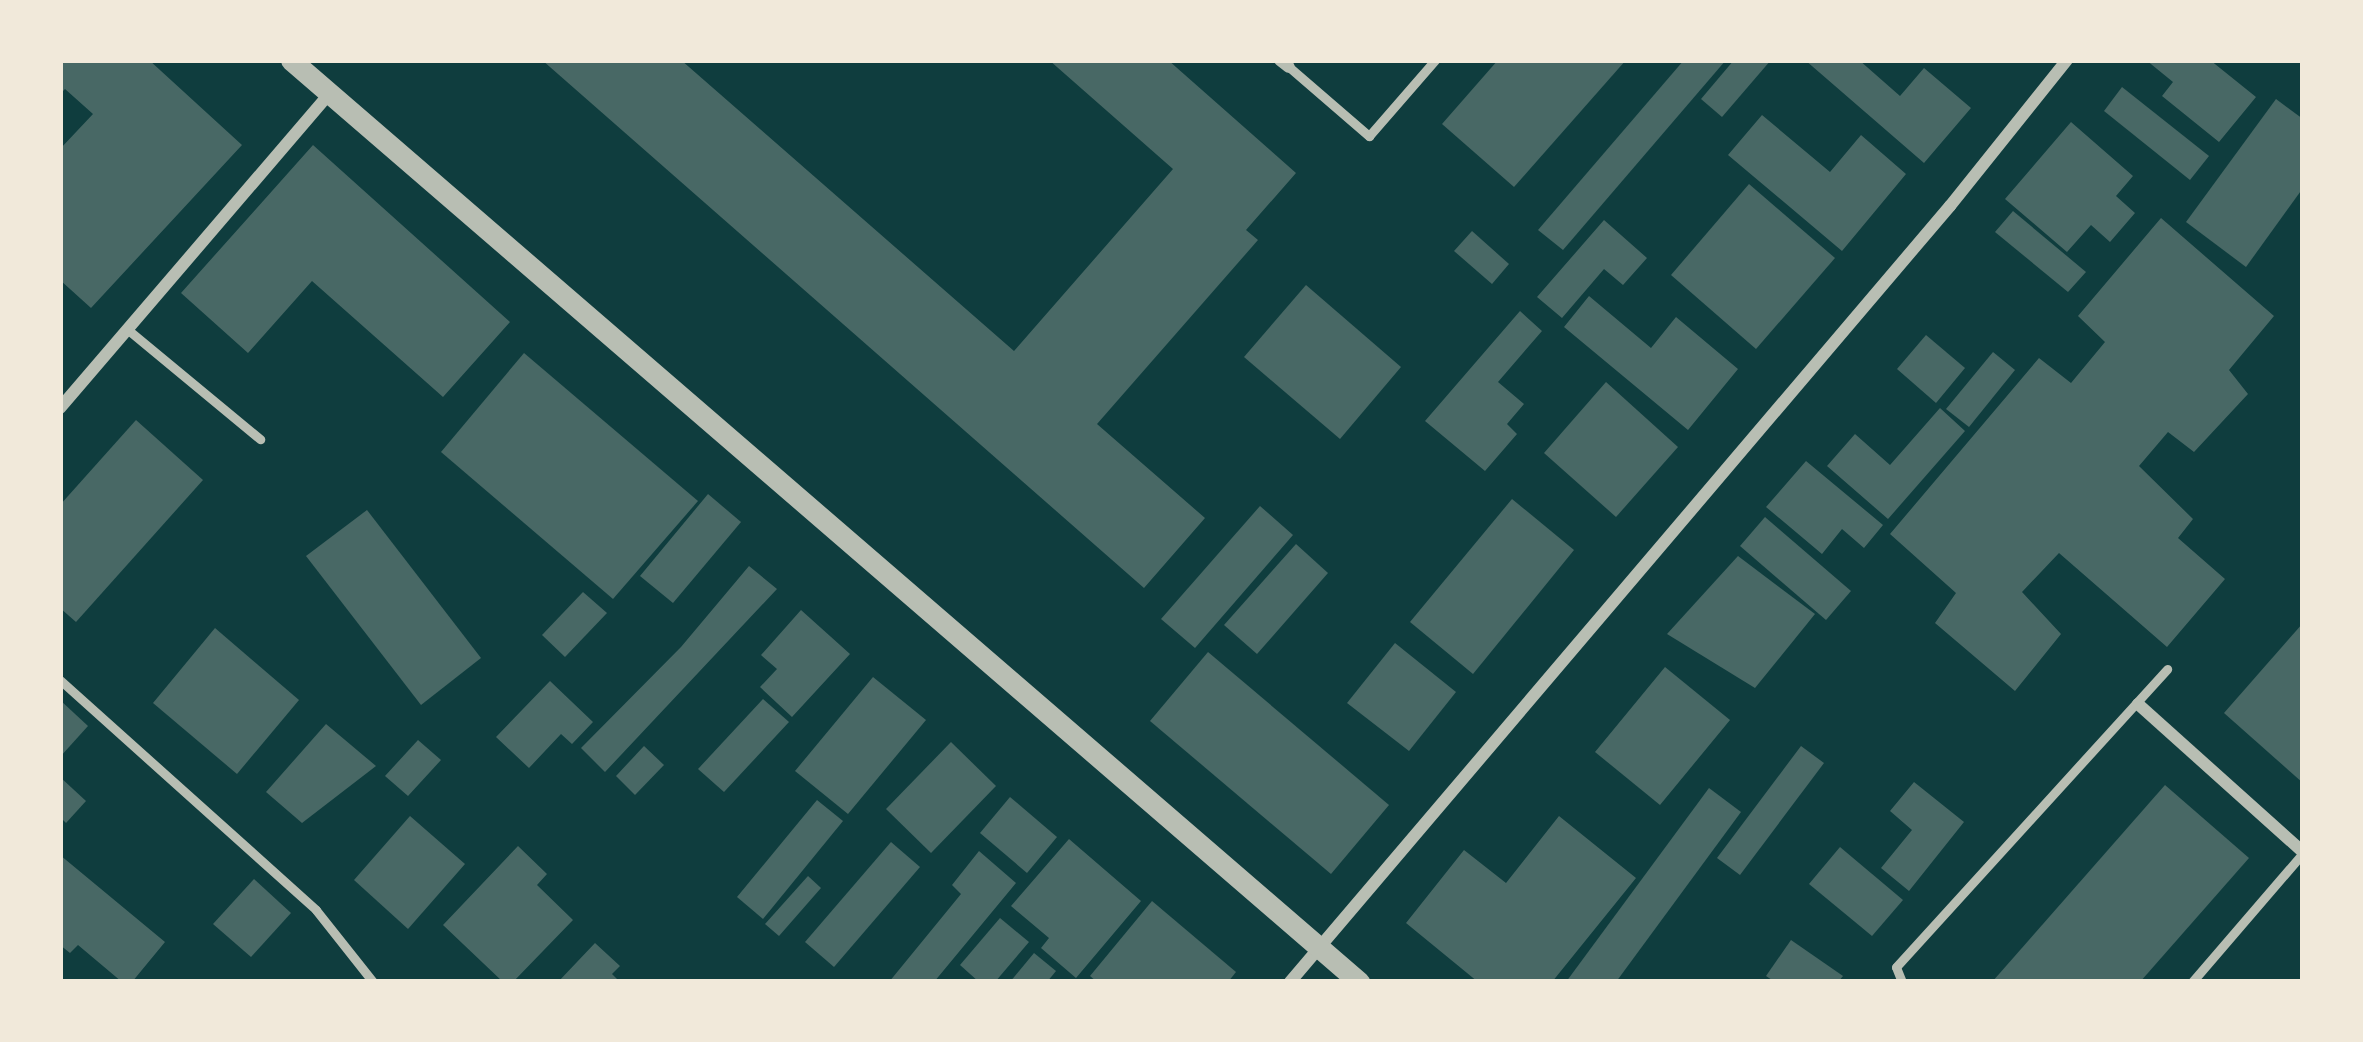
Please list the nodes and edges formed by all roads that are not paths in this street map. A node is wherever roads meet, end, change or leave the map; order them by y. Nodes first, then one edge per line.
1 (291, 60) edge
2 (1435, 60) edge
3 (2067, 60) edge
4 (1285, 64) edge
5 (330, 93) junction
6 (128, 329) junction
7 (60, 408) edge
8 (260, 439) dead end
9 (2167, 669) dead end
10 (60, 680) edge
11 (2138, 704) junction
12 (2303, 852) edge
13 (1319, 948) junction
14 (374, 982) edge
15 (1290, 982) edge
16 (1359, 982) edge
17 (1901, 982) edge
18 (2192, 982) edge

1 - 5 street
2 - 4 lane
3 - 13 street
5 - 6 street
5 - 13 street
6 - 7 street
6 - 8 lane
9 - 11 lane
10 - 14 lane
11 - 12 street
11 - 17 lane
12 - 18 lane
13 - 15 street
13 - 16 street

